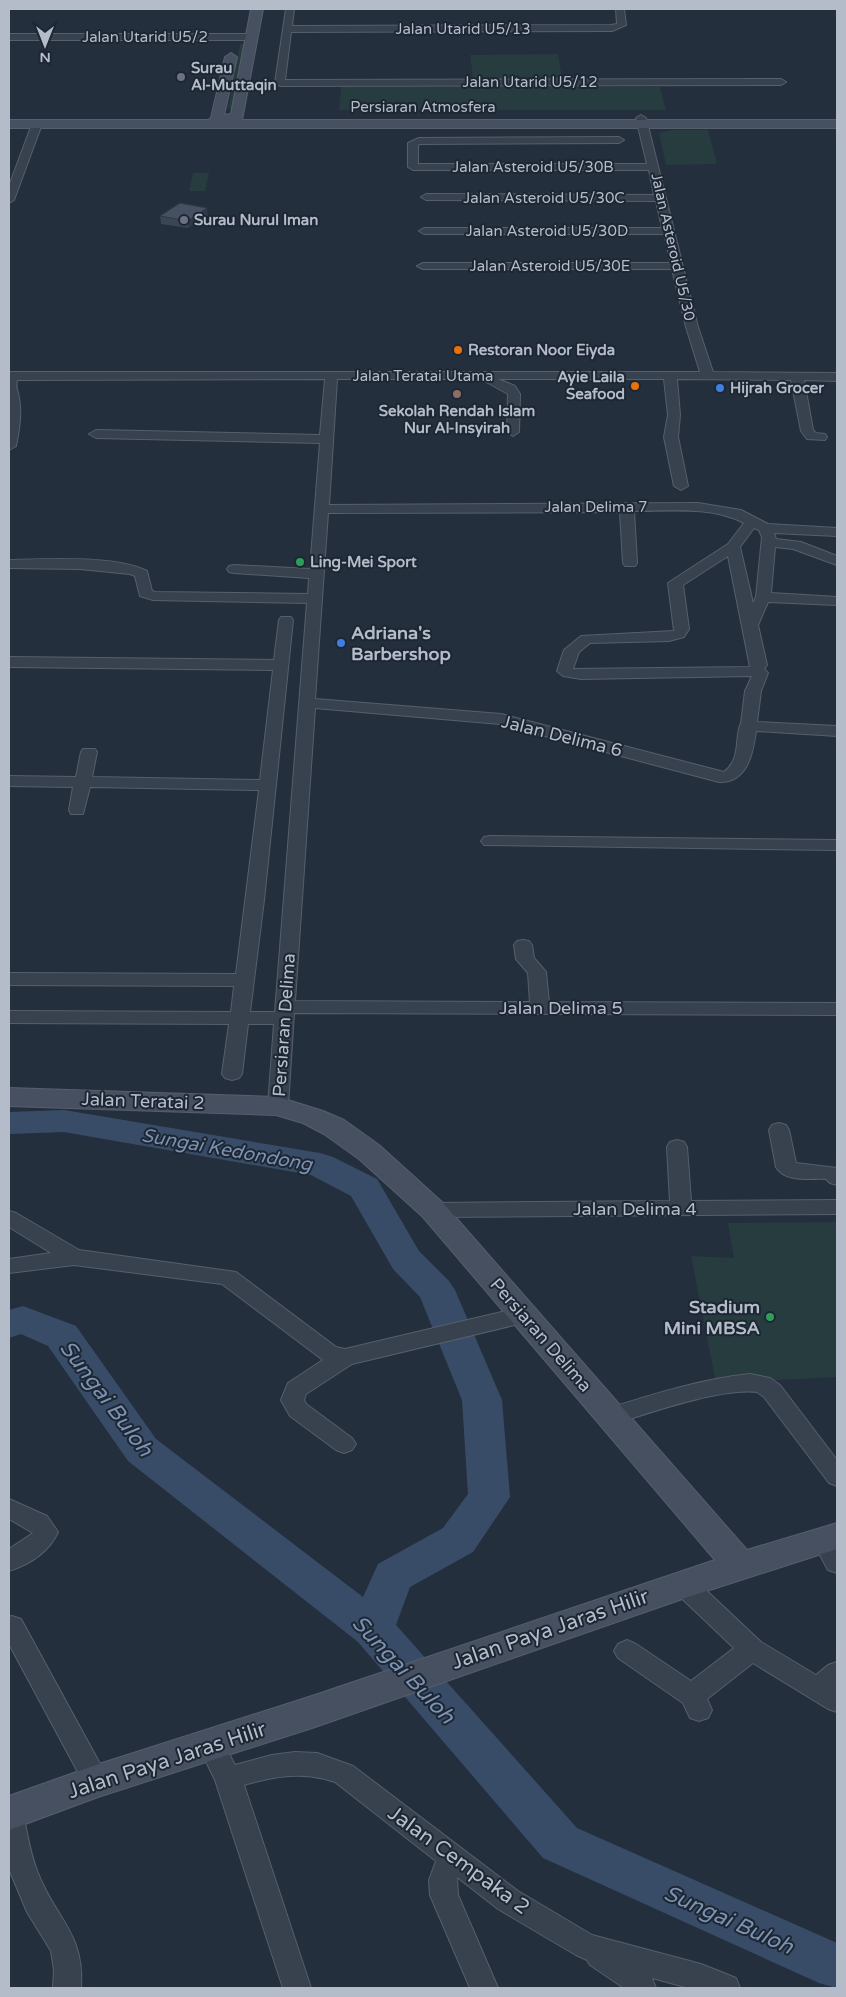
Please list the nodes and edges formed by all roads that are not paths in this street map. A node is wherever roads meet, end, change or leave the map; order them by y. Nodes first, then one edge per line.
1 (257, 9) edge
2 (290, 9) edge
3 (620, 9) edge
4 (238, 20) dead end
5 (288, 28) junction
6 (9, 37) edge
7 (235, 37) junction
8 (252, 37) junction
9 (781, 82) dead end
10 (9, 117) edge
11 (123, 117) junction
12 (227, 118) junction
13 (837, 119) edge
14 (143, 123) junction
15 (9, 124) edge
16 (37, 124) junction
17 (323, 124) junction
18 (837, 124) edge
19 (643, 125) junction
20 (619, 140) dead end
21 (654, 167) junction
22 (426, 197) dead end
23 (662, 198) junction
24 (9, 200) edge
25 (424, 231) dead end
26 (669, 231) junction
27 (423, 266) dead end
28 (678, 266) junction
29 (670, 375) junction
30 (11, 376) edge
31 (479, 376) junction
32 (708, 376) junction
33 (331, 377) junction
34 (797, 377) junction
35 (837, 377) edge
36 (513, 432) dead end
37 (96, 434) dead end
38 (820, 437) dead end
39 (326, 439) junction
40 (9, 446) edge
41 (681, 486) dead end
42 (627, 506) junction
43 (321, 509) junction
44 (752, 521) junction
45 (837, 532) edge
46 (767, 535) junction
47 (733, 547) junction
48 (837, 560) edge
49 (630, 563) dead end
50 (9, 564) edge
51 (234, 569) dead end
52 (317, 574) junction
53 (762, 597) junction
54 (315, 599) junction
55 (837, 601) edge
56 (286, 620) dead end
57 (750, 625) junction
58 (9, 662) edge
59 (281, 666) junction
60 (756, 670) junction
61 (307, 703) junction
62 (747, 726) junction
63 (837, 731) edge
64 (89, 752) dead end
65 (9, 781) edge
66 (82, 782) junction
67 (268, 785) junction
68 (77, 810) dead end
69 (490, 841) dead end
70 (837, 845) edge
71 (523, 946) dead end
72 (9, 978) edge
73 (244, 980) junction
74 (540, 1008) junction
75 (837, 1009) edge
76 (285, 1012) junction
77 (9, 1017) edge
78 (240, 1018) junction
79 (232, 1074) dead end
80 (9, 1097) edge
81 (278, 1106) junction
82 (779, 1130) dead end
83 (676, 1147) dead end
84 (837, 1178) edge
85 (837, 1207) edge
86 (681, 1208) junction
87 (432, 1210) junction
88 (9, 1218) edge
89 (74, 1257) junction
90 (9, 1266) edge
91 (523, 1315) junction
92 (345, 1357) junction
93 (611, 1416) junction
94 (344, 1444) dead end
95 (837, 1477) edge
96 (9, 1508) edge
97 (833, 1546) edge
98 (9, 1560) edge
99 (740, 1566) junction
100 (683, 1584) junction
101 (12, 1626) dead end
102 (752, 1648) junction
103 (626, 1650) dead end
104 (837, 1673) edge
105 (828, 1695) edge
106 (211, 1745) junction
107 (228, 1778) junction
108 (96, 1781) junction
109 (9, 1813) edge
110 (453, 1858) junction
111 (586, 1946) junction
112 (67, 1988) edge
113 (297, 1988) edge
114 (484, 1988) edge
115 (642, 1988) edge
116 (726, 1988) edge

1 - 8 street
2 - 5 street
3 - 5 street, Jalan Utarid U5/13
4 - 7 street
5 - 9 street, Jalan Utarid U5/12
6 - 7 street, Jalan Utarid U5/2
7 - 8 street, Jalan Utarid U5/2
7 - 12 street
8 - 12 street
10 - 11 street, Persiaran Atmosfera
11 - 12 street, Persiaran Atmosfera
11 - 16 street
12 - 14 street
12 - 17 street
12 - 19 street, Persiaran Atmosfera
13 - 19 street, Persiaran Atmosfera
14 - 16 street, Persiaran Atmosfera
14 - 17 street, Persiaran Atmosfera
15 - 16 street, Persiaran Atmosfera
16 - 24 street
17 - 19 street, Persiaran Atmosfera
18 - 19 street
19 - 21 street, Jalan Asteroid U5/30
20 - 21 street, Jalan Asteroid U5/30B
21 - 23 street, Jalan Asteroid U5/30
22 - 23 street, Jalan Asteroid U5/30C
23 - 26 street, Jalan Asteroid U5/30
25 - 26 street, Jalan Asteroid U5/30D
26 - 28 street, Jalan Asteroid U5/30
27 - 28 street, Jalan Asteroid U5/30E
28 - 32 street, Jalan Asteroid U5/30
29 - 31 street, Jalan Teratai Utama
29 - 32 street, Jalan Teratai Utama
29 - 41 street
30 - 33 street, Jalan Teratai Utama
30 - 40 street
31 - 33 street, Jalan Teratai Utama
31 - 36 street
32 - 34 street, Jalan Teratai Utama
33 - 39 street, Persiaran Delima
34 - 35 street, Jalan Teratai Utama
34 - 38 street
37 - 39 street
39 - 43 street, Persiaran Delima
42 - 43 street, Jalan Delima 7
42 - 44 street, Jalan Delima 7
42 - 49 street
43 - 52 street, Persiaran Delima
44 - 46 street, Jalan Delima 7
44 - 47 street
45 - 46 street
46 - 48 street
46 - 53 street
47 - 57 street
47 - 60 street
50 - 54 street
51 - 52 street
52 - 54 street, Persiaran Delima
53 - 55 street
53 - 57 street
54 - 61 street, Persiaran Delima
56 - 59 street
57 - 60 street
58 - 59 street
59 - 67 street
60 - 62 street
61 - 62 street, Jalan Delima 6
61 - 76 street, Persiaran Delima
62 - 63 street
64 - 66 street
65 - 66 street
66 - 67 street
66 - 68 street
67 - 73 street
69 - 70 street
71 - 74 street
72 - 73 street
73 - 78 street
74 - 75 street, Jalan Delima 5
74 - 76 street, Jalan Delima 5
76 - 78 street, Jalan Delima 5
76 - 81 street, Persiaran Delima
77 - 78 street, Jalan Delima 5
78 - 79 street
80 - 81 street, Jalan Teratai 2
81 - 87 street, Persiaran Delima
82 - 84 street
83 - 86 street
85 - 86 street, Jalan Delima 4
86 - 87 street, Jalan Delima 4
87 - 91 street, Persiaran Delima
88 - 89 street
89 - 90 street
89 - 92 street
91 - 92 street
91 - 93 street, Persiaran Delima
92 - 94 street
93 - 95 street
93 - 99 street, Persiaran Delima
96 - 98 street
97 - 99 street, Jalan Paya Jaras Hilir
99 - 100 street, Jalan Paya Jaras Hilir
100 - 102 street
100 - 106 street, Jalan Paya Jaras Hilir
101 - 108 street
102 - 103 street
102 - 105 street
104 - 105 street
106 - 107 street
106 - 108 street, Jalan Paya Jaras Hilir
107 - 110 street, Jalan Cempaka 2
107 - 113 street
108 - 109 street, Jalan Paya Jaras Hilir
109 - 112 street
110 - 111 street, Jalan Cempaka 2
110 - 114 street
111 - 115 street
111 - 116 street, Jalan Cempaka 2

